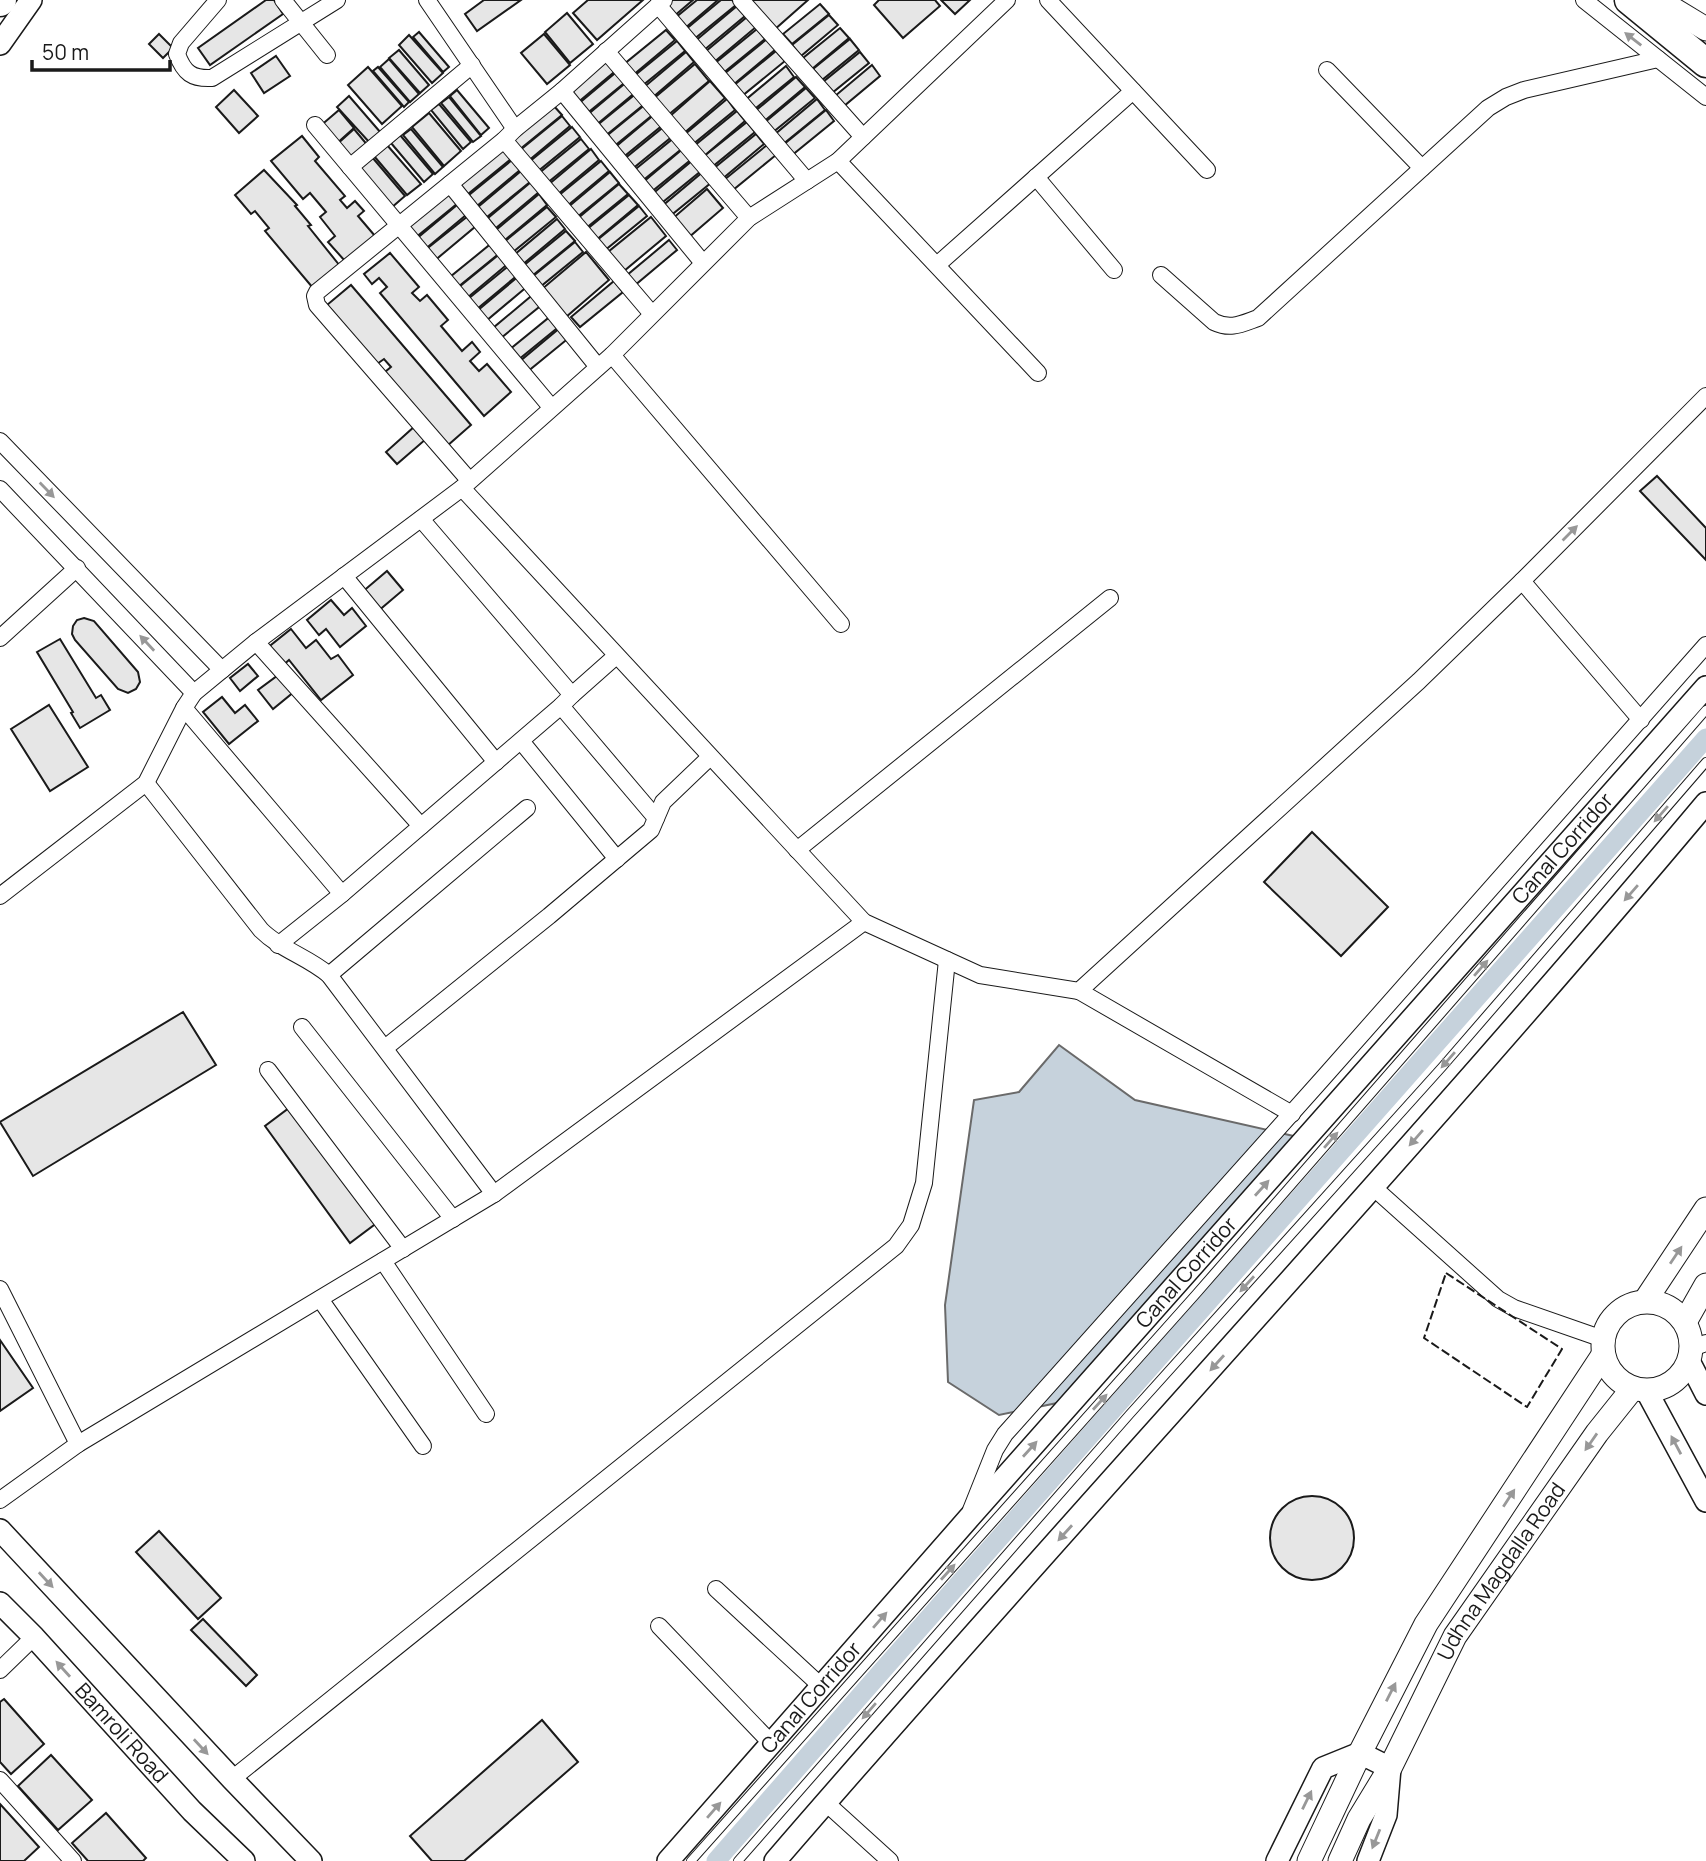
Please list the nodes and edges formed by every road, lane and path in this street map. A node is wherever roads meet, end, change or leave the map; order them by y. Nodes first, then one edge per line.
1 (31, 0) edge
2 (218, 0) edge
3 (283, 0) edge
4 (337, 0) edge
5 (427, 0) edge
6 (741, 0) edge
7 (1007, 0) edge
8 (1048, 0) edge
9 (1584, 0) edge
10 (1629, 0) edge
11 (1658, 0) edge
12 (1684, 0) edge
13 (661, 2) edge
14 (301, 23) junction
15 (1706, 23) edge
16 (1706, 29) edge
17 (0, 44) edge
18 (606, 51) junction
19 (327, 55) dead end
20 (1658, 59) junction
21 (1706, 63) edge
22 (471, 65) junction
23 (1327, 70) dead end
24 (562, 91) junction
25 (1133, 91) junction
26 (1706, 97) edge
27 (315, 125) dead end
28 (510, 134) junction
29 (863, 137) junction
30 (838, 161) junction
31 (350, 167) junction
32 (1422, 168) junction
33 (1207, 170) dead end
34 (1036, 177) junction
35 (807, 181) junction
36 (450, 184) junction
37 (749, 218) junction
38 (399, 226) junction
39 (703, 263) junction
40 (937, 265) junction
41 (1114, 270) dead end
42 (1161, 275) dead end
43 (652, 314) junction
44 (612, 355) junction
45 (598, 367) junction
46 (1038, 373) dead end
47 (1706, 396) edge
48 (551, 407) junction
49 (0, 441) edge
50 (465, 484) junction
51 (0, 489) edge
52 (421, 519) junction
53 (77, 568) junction
54 (344, 576) junction
55 (1522, 581) junction
56 (1110, 598) dead end
57 (841, 624) dead end
58 (0, 638) edge
59 (256, 642) junction
60 (1706, 645) edge
61 (617, 656) junction
62 (222, 670) junction
63 (1706, 687) edge
64 (194, 693) junction
65 (567, 701) junction
66 (184, 708) junction
67 (1706, 710) edge
68 (1641, 720) junction
69 (521, 741) junction
70 (710, 757) junction
71 (496, 762) junction
72 (1706, 762) edge
73 (146, 783) junction
74 (1706, 803) edge
75 (527, 808) dead end
76 (656, 818) junction
77 (421, 827) junction
78 (797, 850) junction
79 (617, 859) junction
80 (342, 894) junction
81 (0, 897) edge
82 (864, 922) junction
83 (278, 945) junction
84 (947, 960) junction
85 (329, 975) junction
86 (1079, 991) junction
87 (302, 1027) dead end
88 (385, 1048) junction
89 (268, 1070) dead end
90 (1292, 1114) junction
91 (1373, 1188) junction
92 (494, 1194) junction
93 (1706, 1209) edge
94 (453, 1219) junction
95 (403, 1249) junction
96 (383, 1261) junction
97 (1706, 1284) edge
98 (0, 1289) edge
99 (320, 1299) junction
100 (1645, 1301) junction
101 (1685, 1322) junction
102 (1603, 1347) junction
103 (1696, 1351) edge
104 (1639, 1389) junction
105 (1706, 1394) edge
106 (486, 1414) dead end
107 (78, 1444) junction
108 (423, 1446) dead end
109 (0, 1500) edge
110 (1706, 1501) edge
111 (968, 1519) junction
112 (0, 1530) edge
113 (716, 1589) dead end
114 (0, 1603) edge
115 (659, 1626) dead end
116 (34, 1637) junction
117 (0, 1670) edge
118 (822, 1687) junction
119 (772, 1744) junction
120 (1360, 1753) junction
121 (1390, 1768) junction
122 (232, 1779) junction
123 (0, 1780) edge
124 (825, 1802) junction
125 (74, 1861) edge
126 (244, 1861) edge
127 (311, 1861) edge
128 (668, 1861) edge
129 (691, 1861) edge
130 (738, 1861) edge
131 (775, 1861) edge
132 (890, 1861) edge
133 (1277, 1861) edge
134 (1309, 1861) edge
135 (1340, 1861) edge
136 (1368, 1861) edge

1 - 17 street
2 - 14 street
3 - 14 street
4 - 14 street
5 - 22 street
6 - 29 street
7 - 29 street
8 - 25 street
20 -> 9 street
10 - 21 highway
11 - 16 main road
12 - 15 main road
13 - 18 street
13 - 35 street
14 - 19 street
18 - 24 street
18 - 37 street
20 - 26 street
20 - 32 street
22 - 28 street
22 - 31 street
23 - 32 street
24 - 28 street
24 - 39 street
25 - 33 street
25 - 34 street
27 - 31 street
28 - 36 street
28 - 43 street
29 - 30 street
30 - 35 street
30 - 40 street
31 - 38 street
32 - 42 street
34 - 40 street
34 - 41 street
35 - 37 street
36 - 38 street
36 - 45 street
37 - 39 street
38 - 48 street
38 - 50 street
39 - 43 street
40 - 46 street
43 - 44 street
44 - 45 street
44 - 57 street
45 - 48 street
55 -> 47 street
48 - 50 street
49 -> 62 street
50 - 52 street
50 - 61 street
51 - 53 street
52 - 54 street
52 - 65 street
53 - 58 street
64 -> 53 street
54 - 59 street
54 - 71 street
55 - 68 street
55 - 86 street
56 - 78 street
59 - 62 street
59 - 77 street
60 - 68 street
61 - 65 street
61 - 70 street
62 - 64 street
111 -> 63 street, Canal Corridor
64 - 66 street
65 - 69 street
65 - 76 street
66 - 73 street
66 - 80 street
129 -> 67 lane
68 - 90 street
69 - 71 street
69 - 79 street
70 - 76 street
70 - 78 street
71 - 77 street
72 -> 130 lane
73 - 81 street
73 - 83 street
74 -> 91 street
75 - 85 street
76 - 79 street
77 - 80 street
78 - 82 street
79 - 88 street
80 - 83 street
82 - 84 street
82 - 92 street
83 - 85 street
84 - 86 street
84 - 122 street
85 - 88 street
86 - 90 street
87 - 94 street
88 - 92 street
89 - 95 street
90 - 111 street
91 - 102 street
91 -> 124 street
92 - 94 street
100 -> 93 main road
94 - 95 street
95 - 96 street
96 - 99 street
96 - 106 street
97 - 101 main road
98 - 107 street
99 - 107 street
99 - 108 street
100 - 101 main road
100 - 102 main road
101 - 103 main road
102 - 104 main road
120 -> 102 main road
103 - 104 main road
103 - 105 street
110 -> 104 street
104 -> 121 main road, Udhna Magdalla Road
107 - 109 street
118 -> 111 street, Canal Corridor
112 -> 122 street
113 - 118 street
114 - 116 street, Bamroli Road
115 - 119 street
116 - 117 street
126 -> 116 street, Bamroli Road
118 - 119 street, Canal Corridor
128 -> 119 street, Canal Corridor
120 - 121 street
133 -> 120 street
120 - 134 main road
121 - 135 main road, Udhna Magdalla Road
121 -> 136 street
122 - 127 street
123 - 125 street
124 - 131 street
124 - 132 street

